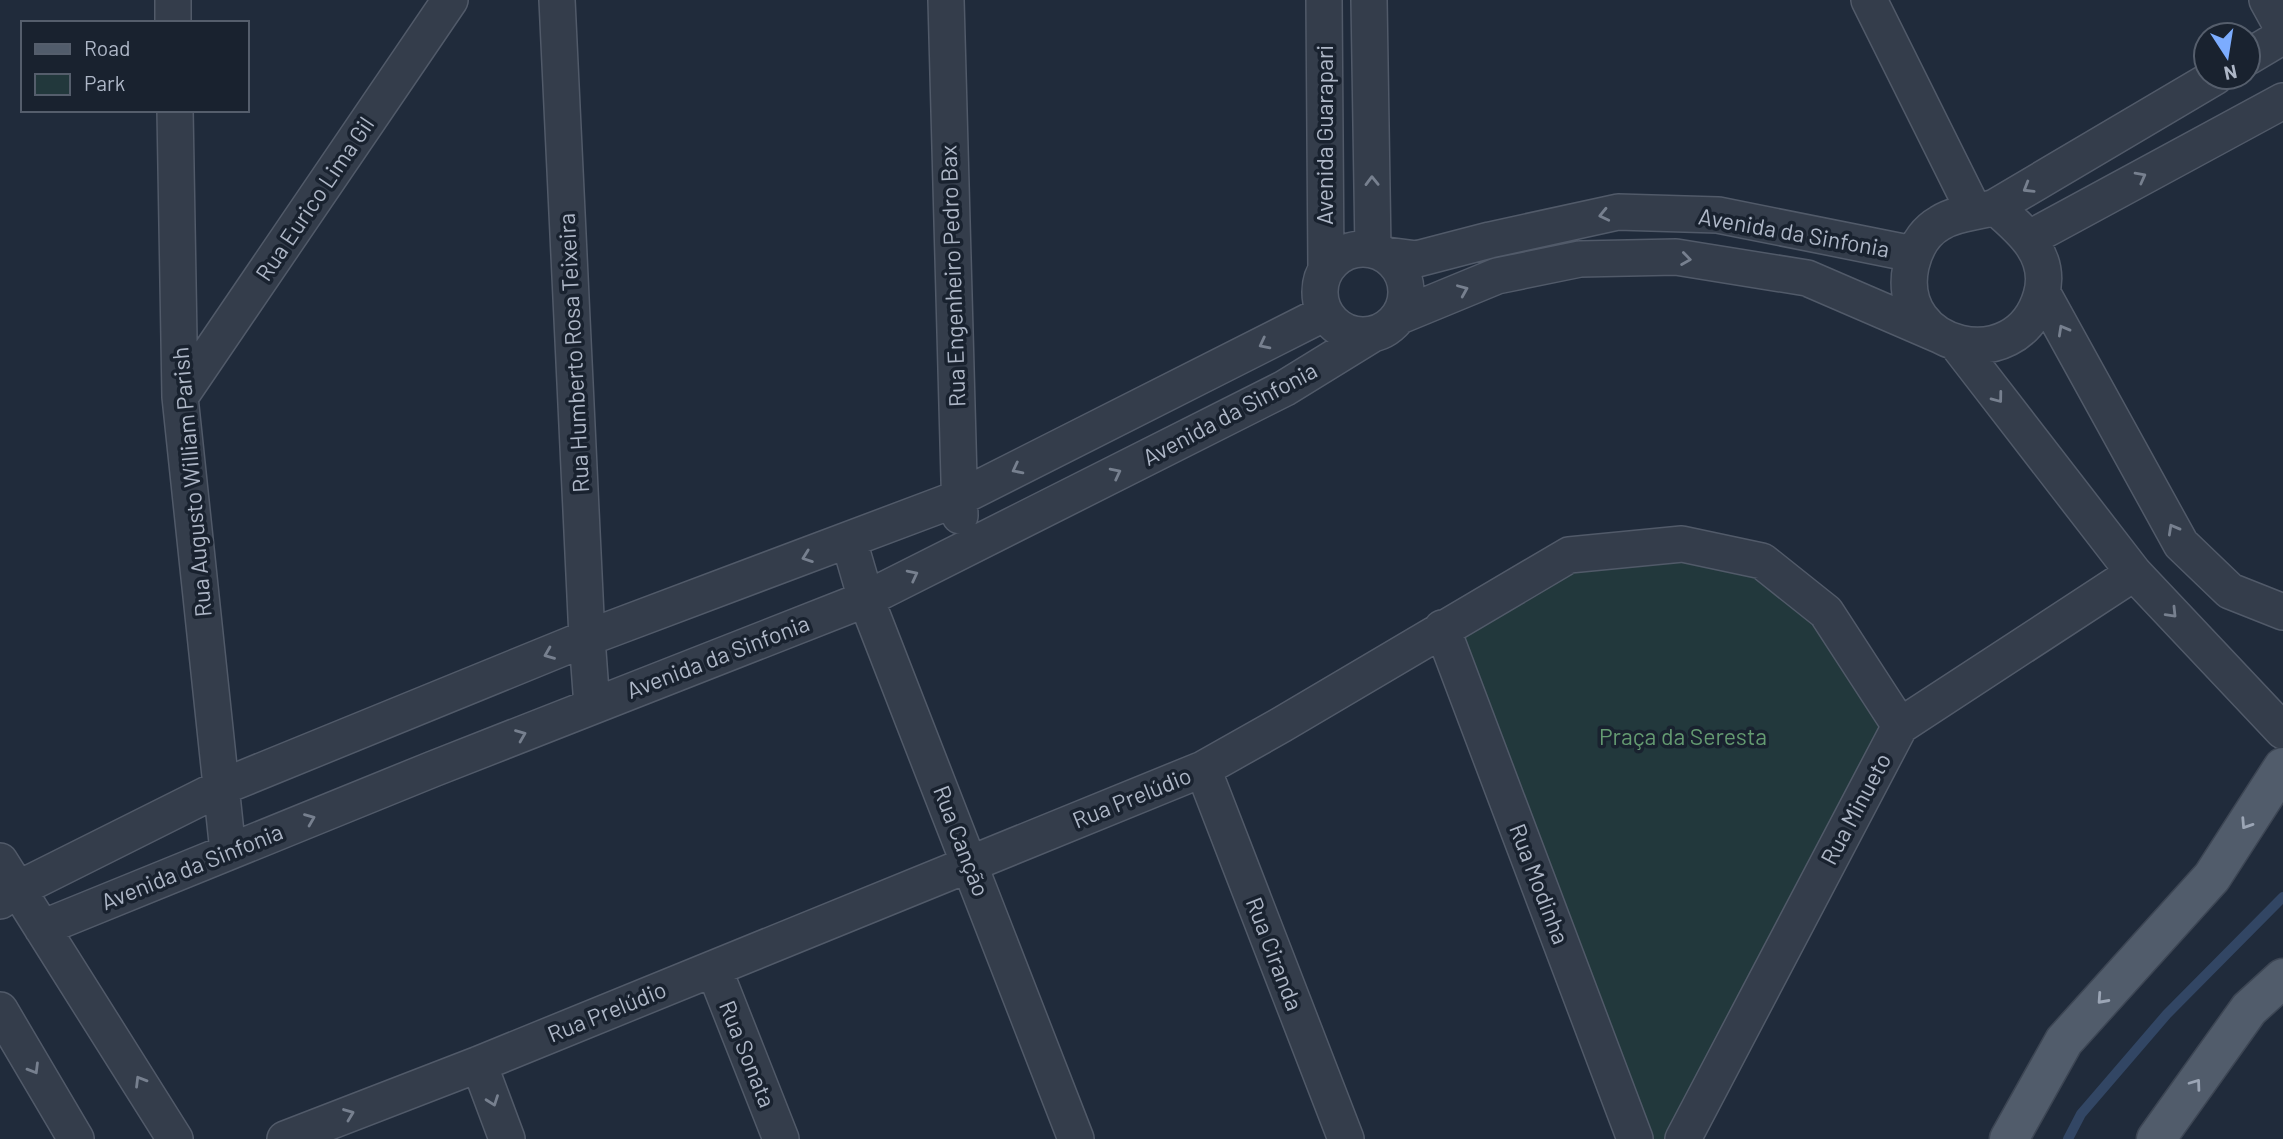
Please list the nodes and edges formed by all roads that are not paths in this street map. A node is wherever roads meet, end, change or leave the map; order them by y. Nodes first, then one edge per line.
1 (173, 0) edge
2 (450, 0) edge
3 (557, 0) edge
4 (946, 0) edge
5 (1324, 0) edge
6 (1369, 0) edge
7 (1869, 0) edge
8 (2267, 0) edge
9 (173, 21) edge
10 (2283, 29) edge
11 (2283, 36) edge
12 (2262, 49) edge
13 (2192, 90) edge
14 (2283, 101) edge
15 (175, 112) edge
16 (1985, 209) junction
17 (2030, 238) junction
18 (1379, 252) junction
19 (1913, 254) junction
20 (1326, 270) junction
21 (2042, 292) junction
22 (1325, 313) junction
23 (1400, 316) junction
24 (1371, 335) junction
25 (1948, 339) junction
26 (180, 397) junction
27 (959, 498) junction
28 (849, 541) junction
29 (960, 551) junction
30 (2134, 573) junction
31 (866, 599) junction
32 (2283, 612) edge
33 (1442, 628) junction
34 (587, 638) junction
35 (592, 706) junction
36 (1900, 726) junction
37 (2283, 731) edge
38 (2283, 766) edge
39 (1203, 769) junction
40 (222, 787) junction
41 (229, 852) junction
42 (970, 864) junction
43 (5, 884) edge
44 (42, 928) junction
45 (714, 969) junction
46 (2283, 978) edge
47 (0, 1010) edge
48 (479, 1064) junction
49 (76, 1139) edge
50 (175, 1139) edge
51 (285, 1139) edge
52 (507, 1139) edge
53 (781, 1139) edge
54 (1076, 1139) edge
55 (1346, 1139) edge
56 (1635, 1139) edge
57 (1683, 1139) edge
58 (2009, 1139) edge
59 (2156, 1139) edge

1 - 9 street
2 - 26 street, Rua Eurico Lima Gil
3 - 34 street, Rua Humberto Rosa Teixeira
4 - 27 street, Rua Engenheiro Pedro Bax
5 - 20 street, Avenida Guarapari
18 -> 6 street, Avenida Guarapari
7 - 16 street
8 - 10 street
11 - 12 street
13 -> 16 street, Avenida da Sinfonia
17 -> 14 street
15 - 26 street, Rua Augusto William Parish
16 - 17 street
16 - 19 street, Avenida da Sinfonia
17 - 21 street
19 -> 18 street, Avenida da Sinfonia
18 - 20 street, Avenida da Sinfonia
18 - 23 street
19 - 25 street, Avenida da Sinfonia
20 - 22 street
21 - 25 street, Avenida da Sinfonia
32 -> 21 street
22 - 24 street
22 -> 27 street, Avenida da Sinfonia
23 - 24 street, Avenida da Sinfonia
23 -> 25 street, Avenida da Sinfonia
29 -> 24 street, Avenida da Sinfonia
25 -> 30 street, Avenida da Sinfonia
26 - 40 street, Rua Augusto William Parish
27 - 28 street, Avenida da Sinfonia
27 - 29 street, Rua Engenheiro Pedro Bax
28 - 31 street, Rua Canção
28 -> 34 street, Avenida da Sinfonia
31 -> 29 street, Avenida da Sinfonia
30 - 36 street, Rua Minueto
30 -> 37 street, Avenida da Sinfonia
31 - 35 street, Avenida da Sinfonia
31 - 42 street, Rua Canção
33 - 36 street, Rua Prelúdio
33 - 39 street, Rua Prelúdio
33 - 56 street, Rua Modinha
34 - 35 street, Rua Humberto Rosa Teixeira
34 -> 40 street, Avenida da Sinfonia
41 -> 35 street, Avenida da Sinfonia
36 - 57 street, Rua Minueto
38 -> 58 main road
39 - 42 street, Rua Prelúdio
39 - 55 street, Rua Ciranda
40 - 41 street, Rua Augusto William Parish
40 - 43 street, Avenida da Sinfonia
41 - 44 street, Avenida da Sinfonia
42 - 45 street, Rua Prelúdio
42 - 54 street, Rua Canção
43 - 44 street
50 -> 44 street
45 - 48 street, Rua Prelúdio
45 - 53 street, Rua Sonata
59 -> 46 main road
47 -> 49 street
51 -> 48 street, Rua Prelúdio
48 -> 52 street

